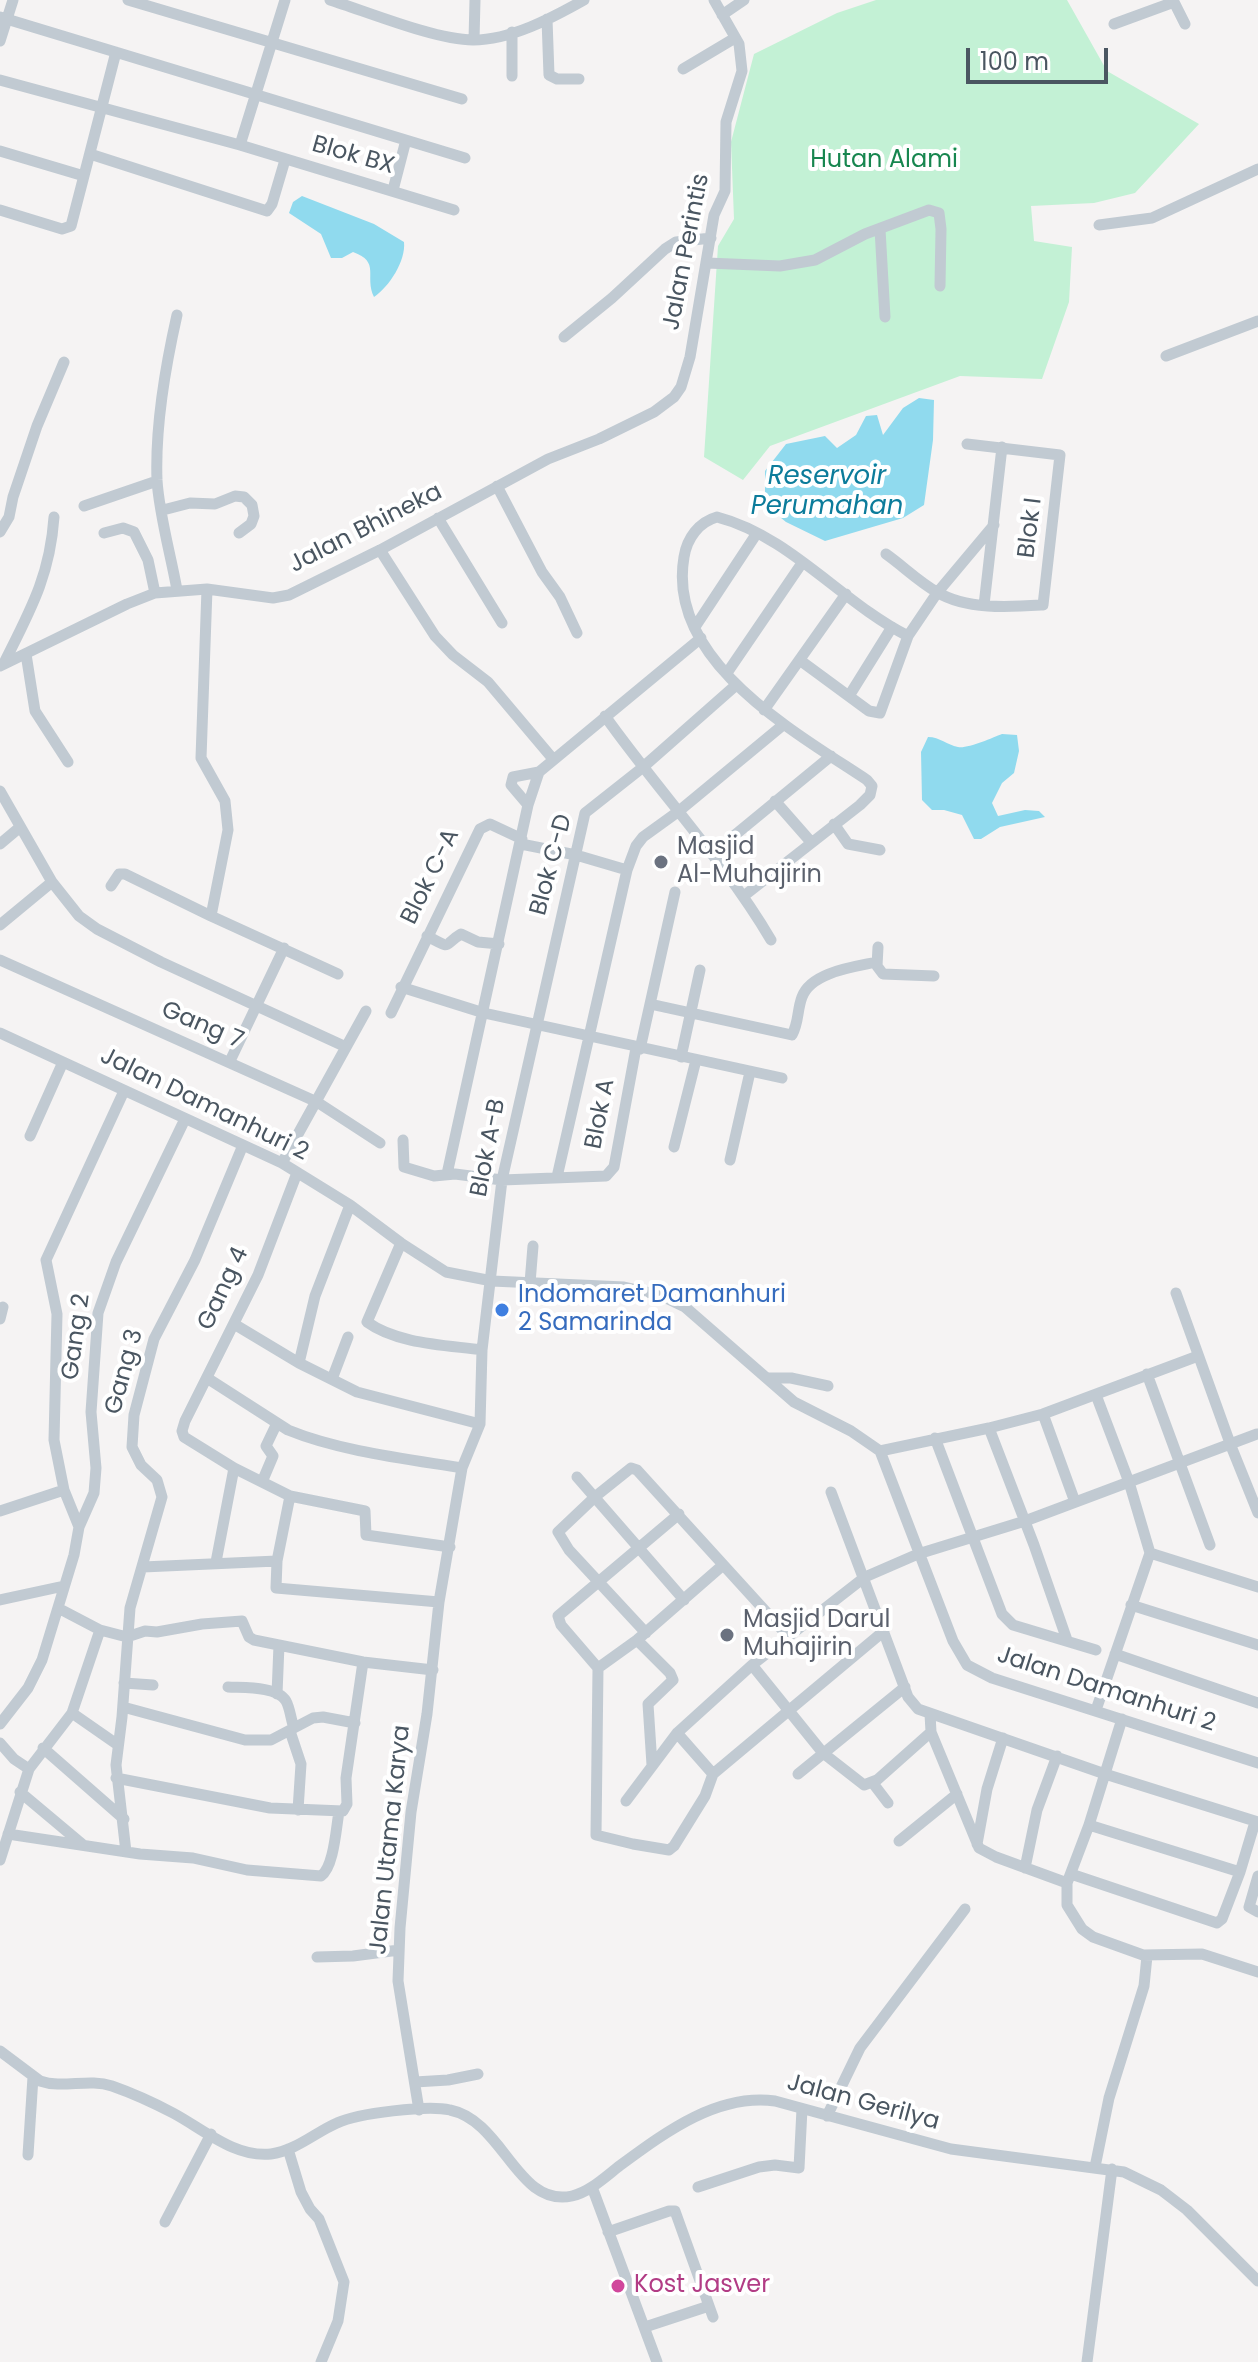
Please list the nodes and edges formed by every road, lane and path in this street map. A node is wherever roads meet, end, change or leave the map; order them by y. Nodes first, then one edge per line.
1 (13, 0) edge
2 (128, 0) edge
3 (285, 0) edge
4 (330, 0) edge
5 (475, 0) edge
6 (584, 0) edge
7 (714, 0) edge
8 (744, 0) edge
9 (1174, 1) edge
10 (722, 15) junction
11 (3, 18) edge
12 (547, 19) junction
13 (1114, 24) dead end
14 (1185, 24) dead end
15 (512, 32) junction
16 (735, 38) junction
17 (474, 40) junction
18 (0, 41) edge
19 (270, 43) junction
20 (116, 52) junction
21 (683, 69) dead end
22 (512, 76) dead end
23 (579, 79) dead end
24 (0, 80) edge
25 (256, 96) junction
26 (462, 99) dead end
27 (102, 108) junction
28 (406, 140) junction
29 (240, 145) junction
30 (0, 151) edge
31 (90, 154) junction
32 (465, 158) dead end
33 (285, 160) junction
34 (1258, 169) edge
35 (84, 176) junction
36 (393, 190) junction
37 (0, 210) edge
38 (454, 210) dead end
39 (1099, 225) dead end
40 (880, 229) junction
41 (711, 238) junction
42 (707, 263) junction
43 (940, 286) dead end
44 (177, 315) dead end
45 (885, 317) dead end
46 (1258, 321) edge
47 (564, 337) dead end
48 (1166, 356) dead end
49 (64, 362) dead end
50 (654, 412) joint
51 (967, 444) dead end
52 (1002, 447) junction
53 (157, 481) junction
54 (497, 486) junction
55 (84, 506) dead end
56 (163, 510) junction
57 (54, 517) dead end
58 (438, 518) junction
59 (994, 525) junction
60 (0, 532) edge
61 (104, 533) dead end
62 (239, 533) dead end
63 (757, 533) junction
64 (380, 550) junction
65 (886, 554) dead end
66 (802, 563) junction
67 (207, 589) junction
68 (177, 590) junction
69 (155, 593) junction
70 (937, 593) junction
71 (846, 594) junction
72 (984, 605) junction
73 (502, 623) dead end
74 (695, 627) junction
75 (892, 627) junction
76 (577, 633) dead end
77 (908, 636) junction
78 (701, 638) junction
79 (26, 654) junction
80 (801, 661) junction
81 (2, 664) edge
82 (727, 673) junction
83 (735, 686) junction
84 (849, 696) junction
85 (764, 710) junction
86 (605, 716) junction
87 (783, 725) junction
88 (831, 756) junction
89 (553, 759) junction
90 (68, 762) dead end
91 (642, 768) junction
92 (539, 772) junction
93 (0, 791) edge
94 (775, 801) junction
95 (528, 805) junction
96 (679, 811) junction
97 (834, 824) junction
98 (19, 828) junction
99 (522, 842) junction
100 (811, 842) junction
101 (0, 844) edge
102 (880, 850) dead end
103 (713, 853) junction
104 (576, 855) junction
105 (627, 870) junction
106 (52, 882) junction
107 (111, 886) dead end
108 (675, 892) dead end
109 (745, 895) junction
110 (211, 916) junction
111 (0, 925) edge
112 (427, 936) junction
113 (771, 940) dead end
114 (499, 944) junction
115 (878, 947) dead end
116 (284, 948) junction
117 (0, 960) edge
118 (877, 962) junction
119 (700, 970) dead end
120 (338, 974) dead end
121 (934, 976) dead end
122 (401, 987) junction
123 (650, 1004) junction
124 (259, 1005) junction
125 (366, 1011) dead end
126 (391, 1013) dead end
127 (484, 1013) junction
128 (691, 1013) junction
129 (537, 1025) junction
130 (0, 1033) edge
131 (591, 1036) junction
132 (346, 1047) junction
133 (638, 1048) junction
134 (681, 1057) junction
135 (696, 1060) junction
136 (230, 1061) junction
137 (63, 1062) junction
138 (750, 1072) junction
139 (782, 1078) dead end
140 (124, 1091) junction
141 (317, 1102) junction
142 (185, 1119) junction
143 (30, 1136) dead end
144 (403, 1140) dead end
145 (380, 1143) dead end
146 (243, 1145) junction
147 (674, 1147) dead end
148 (730, 1160) dead end
149 (282, 1163) junction
150 (297, 1173) junction
151 (447, 1174) junction
152 (557, 1177) junction
153 (502, 1180) junction
154 (350, 1205) junction
155 (401, 1243) junction
156 (533, 1246) dead end
157 (492, 1281) junction
158 (530, 1283) junction
159 (1176, 1293) dead end
160 (234, 1324) junction
161 (348, 1337) dead end
162 (482, 1350) junction
163 (1198, 1356) junction
164 (299, 1363) junction
165 (1147, 1374) junction
166 (207, 1378) junction
167 (769, 1378) junction
168 (332, 1379) junction
169 (828, 1386) dead end
170 (1096, 1395) junction
171 (1043, 1414) junction
172 (277, 1423) junction
173 (480, 1424) junction
174 (989, 1428) junction
175 (1257, 1434) edge
176 (935, 1438) junction
177 (1231, 1446) junction
178 (880, 1451) junction
179 (1181, 1462) junction
180 (234, 1468) junction
181 (462, 1468) junction
182 (577, 1477) dead end
183 (262, 1482) junction
184 (1129, 1482) junction
185 (64, 1490) junction
186 (831, 1492) dead end
187 (290, 1496) junction
188 (596, 1496) junction
189 (1075, 1502) junction
190 (0, 1511) edge
191 (1258, 1513) edge
192 (679, 1514) junction
193 (1025, 1521) junction
194 (79, 1527) junction
195 (974, 1537) junction
196 (1210, 1545) dead end
197 (450, 1547) junction
198 (639, 1548) junction
199 (1150, 1553) junction
200 (918, 1554) junction
201 (277, 1561) junction
202 (216, 1562) junction
203 (723, 1565) junction
204 (143, 1567) junction
205 (865, 1577) junction
206 (600, 1582) junction
207 (64, 1586) junction
208 (1258, 1587) edge
209 (0, 1600) edge
210 (684, 1600) junction
211 (439, 1602) junction
212 (1131, 1605) junction
213 (58, 1608) junction
214 (100, 1630) junction
215 (884, 1631) junction
216 (788, 1636) junction
217 (127, 1637) junction
218 (641, 1637) junction
219 (1067, 1640) junction
220 (279, 1645) junction
221 (1258, 1645) edge
222 (1096, 1650) dead end
223 (1115, 1654) junction
224 (363, 1662) junction
225 (752, 1665) junction
226 (598, 1668) junction
227 (433, 1670) junction
228 (124, 1683) junction
229 (153, 1685) dead end
230 (228, 1687) dead end
231 (905, 1687) junction
232 (277, 1694) junction
233 (1258, 1703) edge
234 (123, 1707) junction
235 (1096, 1710) junction
236 (790, 1711) junction
237 (72, 1713) junction
238 (926, 1713) junction
239 (1122, 1719) junction
240 (355, 1723) junction
241 (0, 1724) edge
242 (292, 1729) junction
243 (931, 1732) junction
244 (677, 1733) junction
245 (1003, 1738) junction
246 (0, 1743) edge
247 (118, 1745) junction
248 (43, 1748) junction
249 (823, 1753) junction
250 (1057, 1756) junction
251 (1258, 1763) edge
252 (652, 1765) junction
253 (29, 1769) junction
254 (713, 1774) junction
255 (798, 1774) dead end
256 (1105, 1774) junction
257 (116, 1778) junction
258 (872, 1782) junction
259 (20, 1792) junction
260 (957, 1794) junction
261 (626, 1801) dead end
262 (888, 1803) dead end
263 (298, 1810) junction
264 (339, 1812) junction
265 (124, 1819) junction
266 (1256, 1822) edge
267 (1089, 1825) junction
268 (8, 1834) junction
269 (899, 1841) dead end
270 (82, 1844) junction
271 (977, 1845) junction
272 (126, 1852) junction
273 (0, 1860) edge
274 (1025, 1868) junction
275 (1240, 1872) junction
276 (1258, 1876) edge
277 (1069, 1878) junction
278 (965, 1909) dead end
279 (1256, 1912) edge
280 (399, 1950) junction
281 (1147, 1956) junction
282 (317, 1957) dead end
283 (1258, 1972) edge
284 (0, 2051) edge
285 (478, 2074) dead end
286 (33, 2077) junction
287 (415, 2082) junction
288 (802, 2109) junction
289 (419, 2110) junction
290 (827, 2116) junction
291 (211, 2134) junction
292 (288, 2149) junction
293 (28, 2155) dead end
294 (1093, 2167) junction
295 (1112, 2169) junction
296 (592, 2187) junction
297 (698, 2187) dead end
298 (165, 2222) dead end
299 (608, 2232) junction
300 (1258, 2281) edge
301 (645, 2327) junction
302 (321, 2362) edge
303 (657, 2362) edge
304 (1087, 2362) edge

1 - 11 street
2 - 19 street
3 - 19 street
4 - 17 street
5 - 17 street
6 - 12 street
7 - 10 street, Jalan Perintis
8 - 10 street
9 - 13 street
9 - 14 street
10 - 16 street, Jalan Perintis
11 - 18 street
11 - 20 street
12 - 15 street
12 - 23 street
15 - 17 street
15 - 22 street
16 - 21 street
16 - 41 street, Jalan Perintis
19 - 25 street
19 - 26 street
20 - 25 street
20 - 27 street
24 - 27 street, Blok BX
25 - 28 street
25 - 29 street
27 - 29 street, Blok BX
27 - 31 street
28 - 32 street
28 - 36 street
29 - 33 street, Blok BX
30 - 35 street
31 - 33 street
31 - 35 street
33 - 36 street, Blok BX
34 - 39 street
35 - 37 street
36 - 38 street, Blok BX
40 - 42 street
40 - 43 street
40 - 45 street
41 - 42 street, Jalan Perintis
41 - 47 street
42 - 50 street, Jalan Perintis
44 - 53 street
46 - 48 street
49 - 60 street
50 - 54 street, Jalan Bhineka
51 - 52 street, Blok I
52 - 59 street, Blok I
52 - 72 street, Blok I
53 - 55 street
53 - 56 street
54 - 58 street, Jalan Bhineka
54 - 76 street
56 - 62 street
56 - 68 street
57 - 81 street
58 - 64 street, Jalan Bhineka
58 - 73 street
59 - 70 street
59 - 72 street, Blok I
61 - 69 street
63 - 66 street
63 - 74 street
63 - 74 street
64 - 67 street, Jalan Bhineka
64 - 89 street
65 - 70 street
66 - 71 street
66 - 82 street
67 - 68 street, Jalan Bhineka
67 - 110 street
68 - 69 street, Jalan Bhineka
69 - 79 street, Jalan Bhineka
70 - 72 street, Blok I
70 - 77 street
71 - 75 street
71 - 80 street
74 - 78 street
75 - 77 street
75 - 84 street
77 - 84 street
78 - 82 street
78 - 86 street
79 - 81 street, Jalan Bhineka
79 - 90 street
80 - 84 street
80 - 85 street
82 - 83 street
83 - 85 street
83 - 91 street, Blok C-D
85 - 87 street
86 - 89 street
86 - 91 street
87 - 88 street
87 - 96 street
88 - 94 street
88 - 97 street
89 - 92 street
91 - 96 street
91 - 104 street, Blok C-D
92 - 95 street
92 - 95 street
93 - 98 street
94 - 100 street
94 - 103 street
95 - 99 street
96 - 103 street
96 - 105 street
97 - 100 street
97 - 102 street
98 - 101 street
98 - 106 street
99 - 104 street
99 - 112 street, Blok C-A
99 - 114 street
100 - 109 street
103 - 109 street
104 - 105 street
104 - 129 street, Blok C-D
105 - 131 street
106 - 111 street
106 - 124 street
107 - 110 street
108 - 123 street
109 - 113 street
110 - 116 street
112 - 114 street
112 - 122 street, Blok C-A
114 - 127 street
115 - 118 street
116 - 120 street
116 - 124 street
117 - 136 street, Gang 7
118 - 121 street
118 - 128 street
119 - 128 street
122 - 126 street, Blok C-A
122 - 127 street
123 - 128 street
123 - 133 street
124 - 132 street
124 - 136 street
125 - 132 street
127 - 129 street
127 - 151 street
128 - 134 street
129 - 131 street
129 - 153 street, Blok A-B
130 - 137 street, Jalan Damanhuri 2
131 - 133 street
131 - 152 street
132 - 141 street
133 - 134 street
133 - 152 street, Blok A
134 - 135 street
135 - 138 street
135 - 147 street
136 - 141 street, Gang 7
137 - 140 street, Jalan Damanhuri 2
137 - 143 street
138 - 139 street
138 - 148 street
140 - 142 street, Jalan Damanhuri 2
140 - 185 street
141 - 145 street, Gang 7
141 - 149 street
142 - 146 street, Jalan Damanhuri 2
142 - 194 street, Gang 2
144 - 151 street, Blok A
146 - 149 street, Jalan Damanhuri 2
146 - 204 street, Gang 3
149 - 150 street, Jalan Damanhuri 2
150 - 154 street, Jalan Damanhuri 2
150 - 160 street, Gang 4
151 - 153 street, Blok A
152 - 153 street, Blok A
153 - 157 street, Blok A-B
154 - 155 street, Jalan Damanhuri 2
154 - 164 street
155 - 157 street, Jalan Damanhuri 2
155 - 162 street
156 - 158 street
157 - 158 street, Jalan Damanhuri 2
157 - 162 street, Blok A-B
158 - 167 street, Jalan Damanhuri 2
159 - 163 street
160 - 164 street
160 - 166 street, Gang 4
161 - 168 street
162 - 173 street, Blok A-B
163 - 165 street
163 - 177 street
164 - 168 street
165 - 170 street
165 - 179 street
166 - 172 street
166 - 180 street, Gang 4
167 - 169 street
167 - 178 street, Jalan Damanhuri 2
168 - 173 street
170 - 171 street
170 - 184 street
171 - 174 street
171 - 189 street
172 - 181 street
172 - 183 street
173 - 181 street, Jalan Utama Karya
174 - 176 street
174 - 193 street
175 - 177 street
176 - 178 street
176 - 195 street
177 - 179 street
177 - 191 street
178 - 200 street, Jalan Damanhuri 2
179 - 184 street
179 - 196 street
180 - 183 street
180 - 202 street
181 - 197 street, Jalan Utama Karya
182 - 188 street
183 - 187 street
184 - 189 street
184 - 199 street
185 - 190 street
185 - 194 street
186 - 205 street
187 - 197 street
187 - 201 street
188 - 192 street
188 - 198 street
188 - 206 street
189 - 193 street
192 - 198 street
192 - 203 street
193 - 195 street
193 - 219 street
194 - 207 street, Gang 2
195 - 200 street
195 - 219 street
197 - 211 street, Jalan Utama Karya
198 - 206 street
198 - 210 street
199 - 208 street
199 - 212 street
200 - 205 street
200 - 235 street, Jalan Damanhuri 2
201 - 202 street
201 - 211 street
202 - 204 street
203 - 210 street
203 - 216 street
204 - 217 street, Gang 3
205 - 215 street
205 - 216 street
206 - 218 street
206 - 226 street
207 - 209 street
207 - 213 street, Gang 2
210 - 218 street
211 - 227 street, Jalan Utama Karya
212 - 221 street
212 - 223 street
213 - 214 street
213 - 241 street, Gang 2
214 - 217 street
214 - 237 street
215 - 231 street
215 - 236 street
216 - 225 street
217 - 220 street
217 - 228 street, Gang 3
218 - 226 street
218 - 252 street
219 - 222 street
220 - 224 street
220 - 232 street
223 - 233 street
223 - 235 street
224 - 227 street
224 - 240 street
225 - 236 street
225 - 244 street
226 - 254 street
227 - 280 street, Jalan Utama Karya
228 - 229 street
228 - 234 street, Gang 3
230 - 232 street
231 - 238 street
231 - 249 street
232 - 242 street
234 - 242 street
234 - 247 street, Gang 3
235 - 239 street, Jalan Damanhuri 2
236 - 249 street
236 - 254 street
237 - 247 street
237 - 248 street
238 - 243 street
238 - 245 street
239 - 251 street, Jalan Damanhuri 2
239 - 256 street
240 - 242 street
240 - 264 street
242 - 263 street
243 - 258 street
243 - 260 street
244 - 252 street
244 - 254 street
245 - 250 street
245 - 271 street
246 - 253 street
247 - 257 street, Gang 3
248 - 253 street
248 - 265 street
249 - 255 street
249 - 258 street
250 - 256 street
250 - 274 street
252 - 261 street
253 - 259 street
256 - 266 street
256 - 267 street
257 - 263 street
257 - 265 street, Gang 3
258 - 262 street
259 - 268 street
259 - 270 street
260 - 269 street
260 - 271 street
263 - 264 street
264 - 272 street
265 - 272 street, Gang 3
266 - 275 street
267 - 275 street
267 - 277 street
268 - 270 street
268 - 273 street
270 - 272 street
271 - 274 street
274 - 277 street
275 - 277 street
276 - 279 street
277 - 281 street
278 - 290 street
280 - 282 street
280 - 287 street, Jalan Utama Karya
281 - 283 street
281 - 294 street
284 - 286 street, Jalan Gerilya
285 - 287 street
286 - 291 street, Jalan Gerilya
286 - 293 street
287 - 289 street, Jalan Utama Karya
288 - 290 street, Jalan Gerilya
288 - 296 street, Jalan Gerilya
288 - 297 street
289 - 292 street, Jalan Gerilya
289 - 296 street, Jalan Gerilya
290 - 294 street, Jalan Gerilya
291 - 292 street, Jalan Gerilya
291 - 298 street
292 - 302 street
294 - 295 street, Jalan Gerilya
295 - 300 street, Jalan Gerilya
295 - 304 street
296 - 299 street
299 - 301 street
299 - 301 street
301 - 303 street

